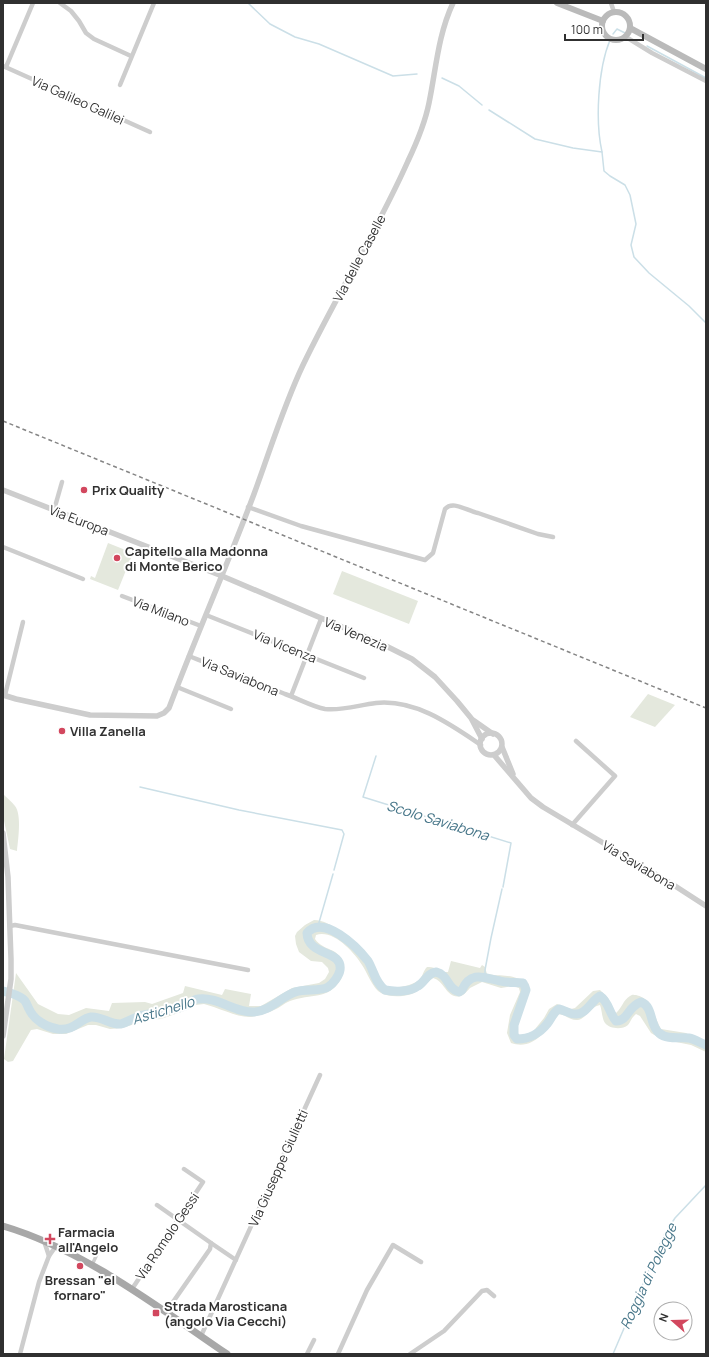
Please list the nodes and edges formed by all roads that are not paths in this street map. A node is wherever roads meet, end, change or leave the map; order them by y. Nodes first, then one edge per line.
1 (33, 3) edge
2 (60, 3) edge
3 (154, 3) edge
4 (453, 3) edge
5 (557, 3) edge
6 (611, 3) edge
7 (614, 12) junction
8 (603, 21) junction
9 (630, 28) junction
10 (626, 37) junction
11 (131, 56) junction
12 (4, 66) edge
13 (706, 69) edge
14 (706, 81) edge
15 (120, 85) dead end
16 (150, 132) dead end
17 (62, 482) dead end
18 (3, 490) edge
19 (248, 507) junction
20 (54, 510) junction
21 (553, 537) dead end
22 (3, 547) edge
23 (222, 576) junction
24 (83, 579) dead end
25 (122, 596) dead end
26 (206, 615) junction
27 (321, 619) junction
28 (23, 622) dead end
29 (201, 626) junction
30 (308, 655) junction
31 (189, 656) junction
32 (364, 678) dead end
33 (177, 687) junction
34 (4, 695) edge
35 (291, 696) junction
36 (231, 709) dead end
37 (471, 718) junction
38 (493, 734) junction
39 (576, 741) dead end
40 (481, 742) junction
41 (502, 747) junction
42 (494, 755) junction
43 (514, 778) junction
44 (572, 825) junction
45 (3, 833) edge
46 (706, 906) edge
47 (10, 926) junction
48 (248, 970) dead end
49 (3, 1036) edge
50 (320, 1075) dead end
51 (184, 1169) dead end
52 (156, 1205) dead end
53 (179, 1220) junction
54 (3, 1226) edge
55 (44, 1241) junction
56 (211, 1243) junction
57 (56, 1246) junction
58 (98, 1252) dead end
59 (49, 1256) junction
60 (236, 1260) junction
61 (421, 1262) dead end
62 (92, 1266) junction
63 (132, 1289) junction
64 (494, 1296) dead end
65 (166, 1312) junction
66 (201, 1336) junction
67 (314, 1340) dead end
68 (20, 1354) edge
69 (227, 1354) edge
70 (307, 1354) edge
71 (338, 1354) edge
72 (410, 1354) edge

1 - 12 street, Via Galileo Galilei
2 - 11 street
3 - 11 street
4 - 19 street, Via delle Caselle
5 - 8 main road
6 - 7 street
7 - 8 main road
7 - 9 main road
8 - 10 main road
9 - 10 main road
9 - 13 main road
10 - 14 street
11 - 15 street
12 - 16 street, Via Galileo Galilei
17 - 20 street
18 - 20 street, Via Europa
19 - 21 street
19 - 23 street, Via delle Caselle
20 - 23 street, Via Europa
22 - 24 street
23 - 26 street, Via delle Caselle
23 - 27 street, Via Venezia
25 - 29 street, Via Milano
26 - 29 street, Via delle Caselle
26 - 30 street, Via Vicenza
27 - 30 street
27 - 37 street, Via Venezia
28 - 34 street
29 - 31 street, Via delle Caselle
30 - 32 street, Via Vicenza
30 - 35 street
31 - 33 street, Via Saviabona
31 - 35 street, Via Saviabona
33 - 34 street, Via Saviabona
33 - 36 street
35 - 40 street, Via Saviabona
37 - 38 street, Via Venezia
37 - 40 street, Via Venezia
38 - 40 street
38 - 41 street
39 - 44 street
40 - 42 street, Via Saviabona
41 - 42 street
41 - 43 street
42 - 43 street, Via Saviabona
43 - 44 street, Via Saviabona
44 - 46 street, Via Saviabona
45 - 47 street
47 - 48 street
47 - 49 street
50 - 60 street, Via Giuseppe Giulietti
51 - 53 street, Via Romolo Gessi
52 - 53 street
53 - 56 street
53 - 63 street, Via Romolo Gessi
54 - 55 main road
55 - 57 main road
55 - 59 street
56 - 60 street
56 - 65 street
57 - 59 street
57 - 62 main road
58 - 62 street
59 - 68 street
60 - 66 street, Via Giuseppe Giulietti
61 - 71 street
62 - 63 main road
63 - 65 main road
64 - 72 street
65 - 66 main road
66 - 69 main road
67 - 70 street

